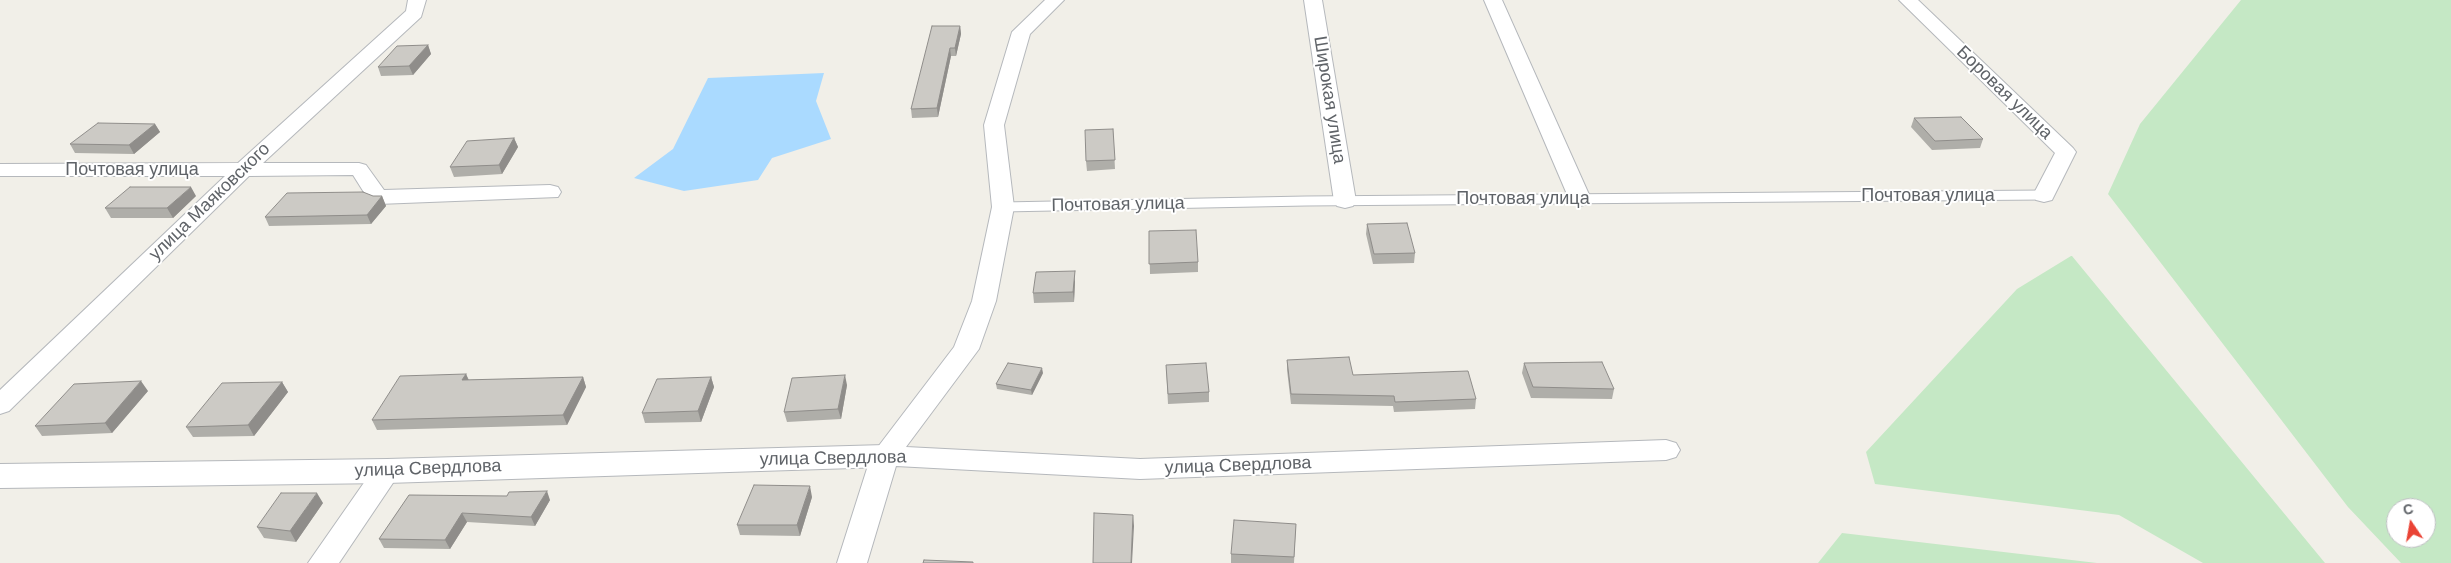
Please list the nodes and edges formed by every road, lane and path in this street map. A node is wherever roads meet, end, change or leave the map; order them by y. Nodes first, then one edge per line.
1 (417, 0) edge
2 (1055, 0) edge
3 (1313, 0) edge
4 (1493, 0) edge
5 (1908, 0) edge
6 (0, 170) edge
7 (242, 170) junction
8 (550, 192) dead end
9 (2044, 195) joint
10 (1580, 199) junction
11 (1345, 200) junction
12 (1003, 207) junction
13 (0, 405) edge
14 (1666, 450) dead end
15 (885, 456) junction
16 (387, 471) junction
17 (0, 476) edge
18 (323, 563) edge
19 (852, 563) edge

1 - 7 street, улица Маяковского
2 - 12 street
3 - 11 street, Широкая улица
4 - 10 street
5 - 9 street, Боровая улица
6 - 7 street, Почтовая улица
7 - 8 street, Почтовая улица
7 - 13 street, улица Маяковского
9 - 10 lane, Почтовая улица
10 - 11 lane, Почтовая улица
11 - 12 lane, Почтовая улица
12 - 15 street
14 - 15 street, улица Свердлова
15 - 16 street, улица Свердлова
15 - 19 street
16 - 17 street, улица Свердлова
16 - 18 street

